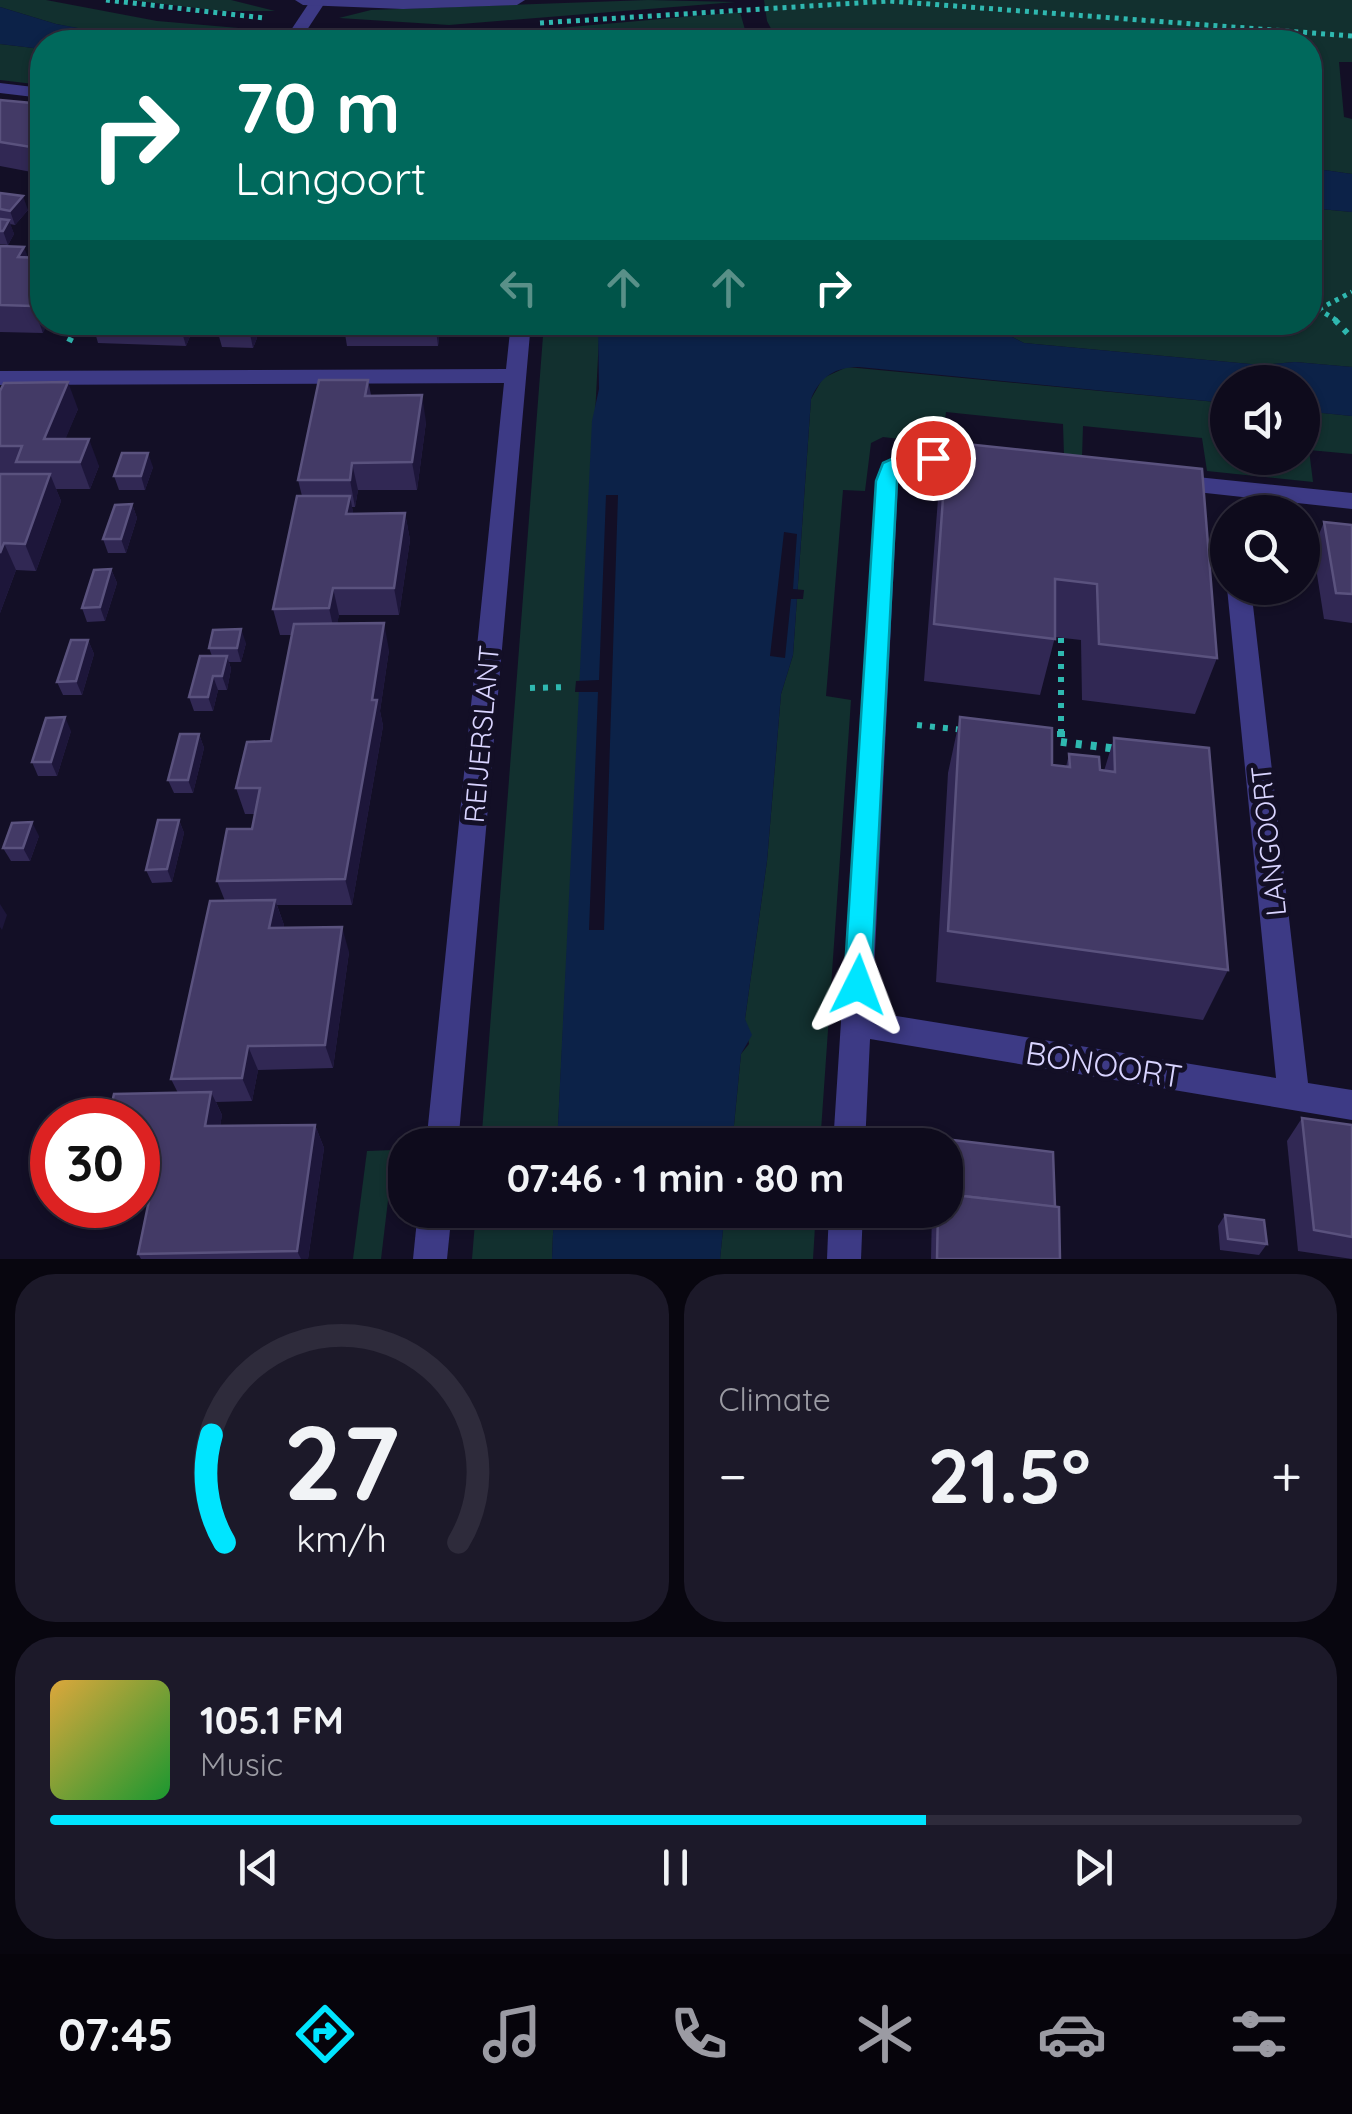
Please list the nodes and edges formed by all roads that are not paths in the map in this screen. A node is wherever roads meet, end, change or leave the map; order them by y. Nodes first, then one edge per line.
1 (303, 0) edge
2 (320, 0) edge
3 (517, 0) edge
4 (299, 30) edge
5 (0, 88) edge
6 (30, 92) edge
7 (520, 335) edge
8 (515, 376) junction
9 (0, 378) edge
10 (992, 464) edge
11 (1148, 480) edge
12 (1210, 496) edge
13 (1320, 501) edge
14 (1352, 501) edge
15 (1241, 605) edge
16 (856, 1023) junction
17 (1294, 1096) junction
18 (1352, 1105) edge
19 (444, 1128) edge
20 (851, 1128) edge
21 (434, 1228) edge
22 (845, 1228) edge
23 (430, 1259) edge
24 (844, 1259) edge

1 - 2 street
2 - 3 street
2 - 4 street
5 - 6 street
7 - 8 street, REIJERSLANT
8 - 9 street
8 - 19 street, REIJERSLANT
10 - 16 street
11 - 12 street
13 - 14 street
15 - 17 street, LANGOORT
16 - 17 street, BONOORT
16 - 20 street
17 - 18 street, BONOORT
21 - 23 street
22 - 24 street

